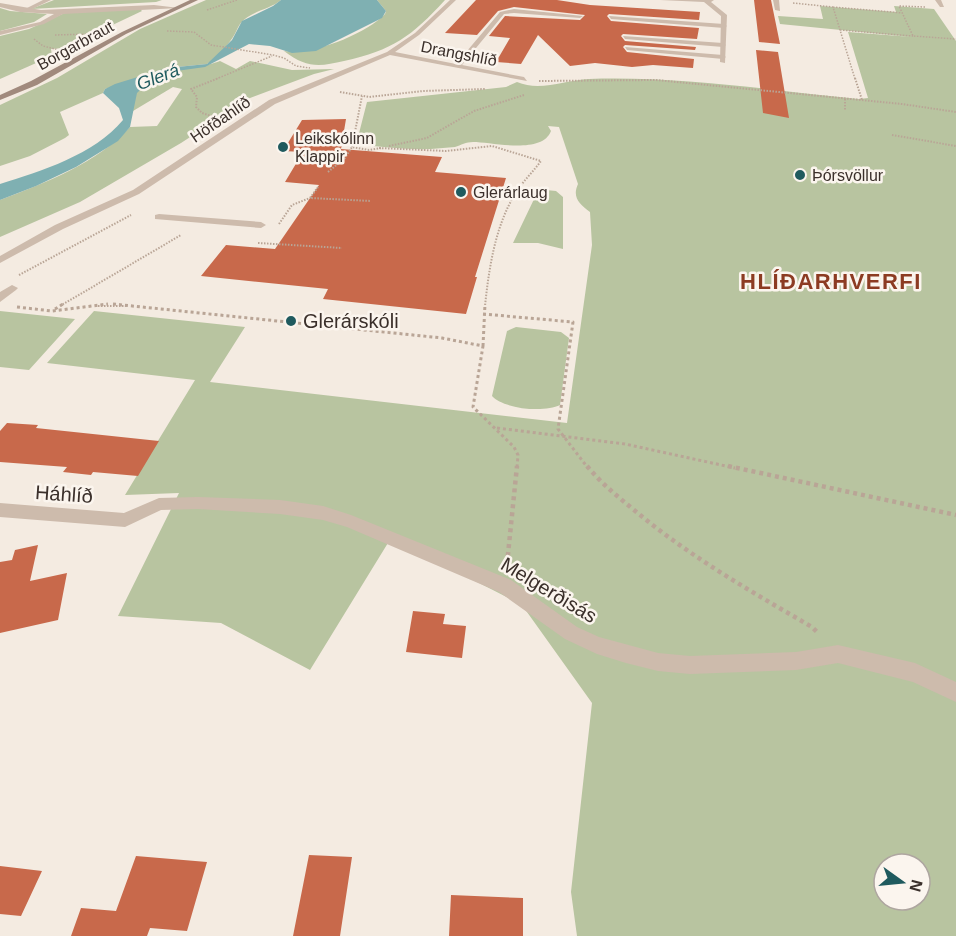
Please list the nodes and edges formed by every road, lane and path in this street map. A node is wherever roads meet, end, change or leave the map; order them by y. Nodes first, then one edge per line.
1 (48, 0) edge
2 (181, 0) edge
3 (195, 0) edge
4 (453, 0) edge
5 (663, 0) edge
6 (711, 0) edge
7 (706, 1) edge
8 (776, 1) edge
9 (940, 3) edge
10 (0, 5) edge
11 (165, 7) junction
12 (833, 7) junction
13 (176, 8) junction
14 (778, 10) dead end
15 (24, 11) junction
16 (63, 11) junction
17 (903, 13) junction
18 (580, 16) dead end
19 (611, 17) dead end
20 (724, 26) junction
21 (840, 30) junction
22 (161, 32) dead end
23 (0, 33) edge
24 (90, 34) dead end
25 (50, 36) dead end
26 (913, 36) junction
27 (42, 37) dead end
28 (626, 37) dead end
29 (956, 39) edge
30 (723, 45) junction
31 (627, 48) dead end
32 (62, 50) dead end
33 (389, 53) junction
34 (273, 55) junction
35 (296, 66) dead end
36 (458, 66) junction
37 (524, 79) dead end
38 (537, 85) dead end
39 (493, 88) dead end
40 (332, 90) dead end
41 (531, 93) dead end
42 (0, 96) edge
43 (362, 96) junction
44 (845, 99) junction
45 (862, 100) junction
46 (845, 110) dead end
47 (956, 112) edge
48 (224, 120) dead end
49 (892, 135) dead end
50 (956, 146) edge
51 (352, 147) junction
52 (379, 148) junction
53 (328, 172) dead end
54 (318, 187) dead end
55 (310, 198) junction
56 (371, 201) dead end
57 (159, 216) dead end
58 (206, 220) junction
59 (261, 225) dead end
60 (279, 225) dead end
61 (272, 234) dead end
62 (265, 244) dead end
63 (0, 260) edge
64 (12, 288) dead end
65 (0, 297) edge
66 (10, 306) dead end
67 (52, 311) junction
68 (483, 314) junction
69 (483, 346) junction
70 (496, 428) junction
71 (566, 436) junction
72 (0, 510) edge
73 (956, 515) edge
74 (125, 520) joint
75 (505, 586) junction
76 (838, 654) junction
77 (956, 692) edge

1 - 15 street
2 - 11 street, Borgarbraut
3 - 13 street, Borgarbraut
4 - 33 street, Höfðahlíð
5 - 7 street
6 - 7 street
7 - 20 street
8 - 12 path
8 - 14 street
9 - 17 path
10 - 15 street
11 - 13 street
11 - 16 street
11 - 42 street, Borgarbraut
12 - 17 path
12 - 21 path
13 - 42 street, Borgarbraut
15 - 16 street
16 - 23 street
17 - 26 path
18 - 36 street
19 - 20 street
20 - 30 street
21 - 26 path
21 - 45 path
22 - 34 path
24 - 25 path
26 - 29 path
27 - 32 path
28 - 30 street
30 - 31 street
33 - 36 street, Drangshlíð
33 - 63 street, Höfðahlíð
34 - 35 path
34 - 48 path
36 - 37 street, Drangshlíð
38 - 44 path
39 - 43 path
40 - 43 path
41 - 52 path
43 - 51 path
44 - 45 path
44 - 46 path
45 - 47 path
49 - 50 path
51 - 52 path
51 - 53 path
52 - 68 path
54 - 55 path
55 - 56 path
55 - 60 path
57 - 58 street
58 - 59 street
58 - 67 path
61 - 62 path
64 - 65 street
66 - 67 path
67 - 69 path
68 - 69 path
68 - 71 path
69 - 70 path
70 - 71 path
70 - 75 path
71 - 73 path
71 - 76 path
72 - 74 street, Háhlíð
74 - 75 street, Melgerðisás
75 - 76 street, Melgerðisás
76 - 77 street, Melgerðisás

